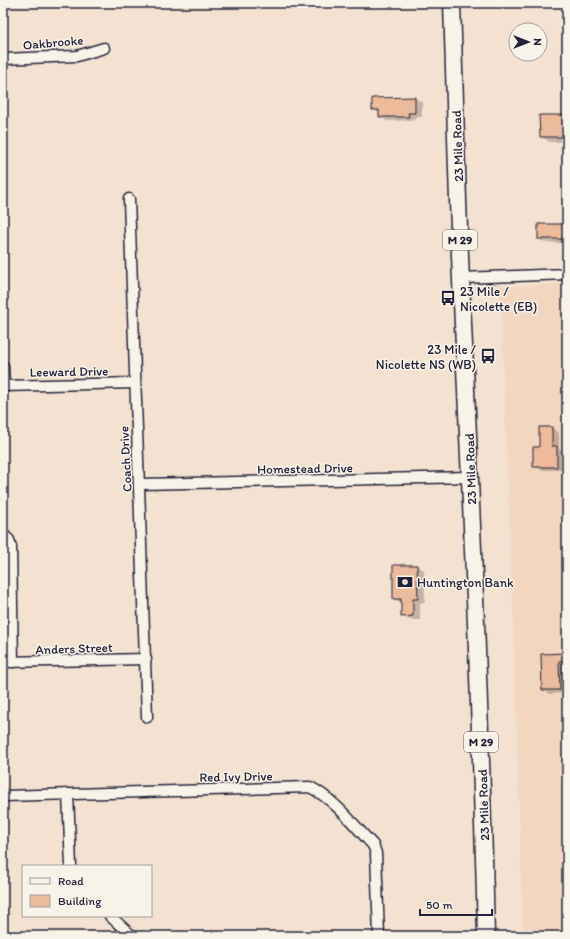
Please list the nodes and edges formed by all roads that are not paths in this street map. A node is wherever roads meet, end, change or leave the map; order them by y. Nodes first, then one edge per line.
1 (452, 3) edge
2 (104, 48) dead end
3 (3, 59) edge
4 (129, 199) dead end
5 (567, 274) edge
6 (461, 278) junction
7 (3, 366) edge
8 (135, 382) junction
9 (3, 386) edge
10 (471, 478) junction
11 (140, 484) junction
12 (3, 534) edge
13 (146, 659) junction
14 (8, 662) edge
15 (147, 717) dead end
16 (68, 794) junction
17 (4, 796) dead end
18 (71, 865) edge
19 (111, 917) edge
20 (132, 936) edge
21 (379, 936) edge
22 (486, 936) edge

1 - 6 main road, 23 Mile Road / M 29
2 - 3 street, Oakbrooke
4 - 8 street, Coach Drive
5 - 6 street
6 - 10 main road, 23 Mile Road / M 29
7 - 9 street
8 - 9 street, Leeward Drive
8 - 11 street, Coach Drive
10 - 11 street, Homestead Drive
10 - 22 main road, 23 Mile Road / M 29
11 - 13 street, Coach Drive
12 - 14 street
13 - 14 street, Anders Street
13 - 15 street, Coach Drive
16 - 17 street, Red Ivy Drive
16 - 18 street
16 - 21 street, Red Ivy Drive
19 - 20 street

